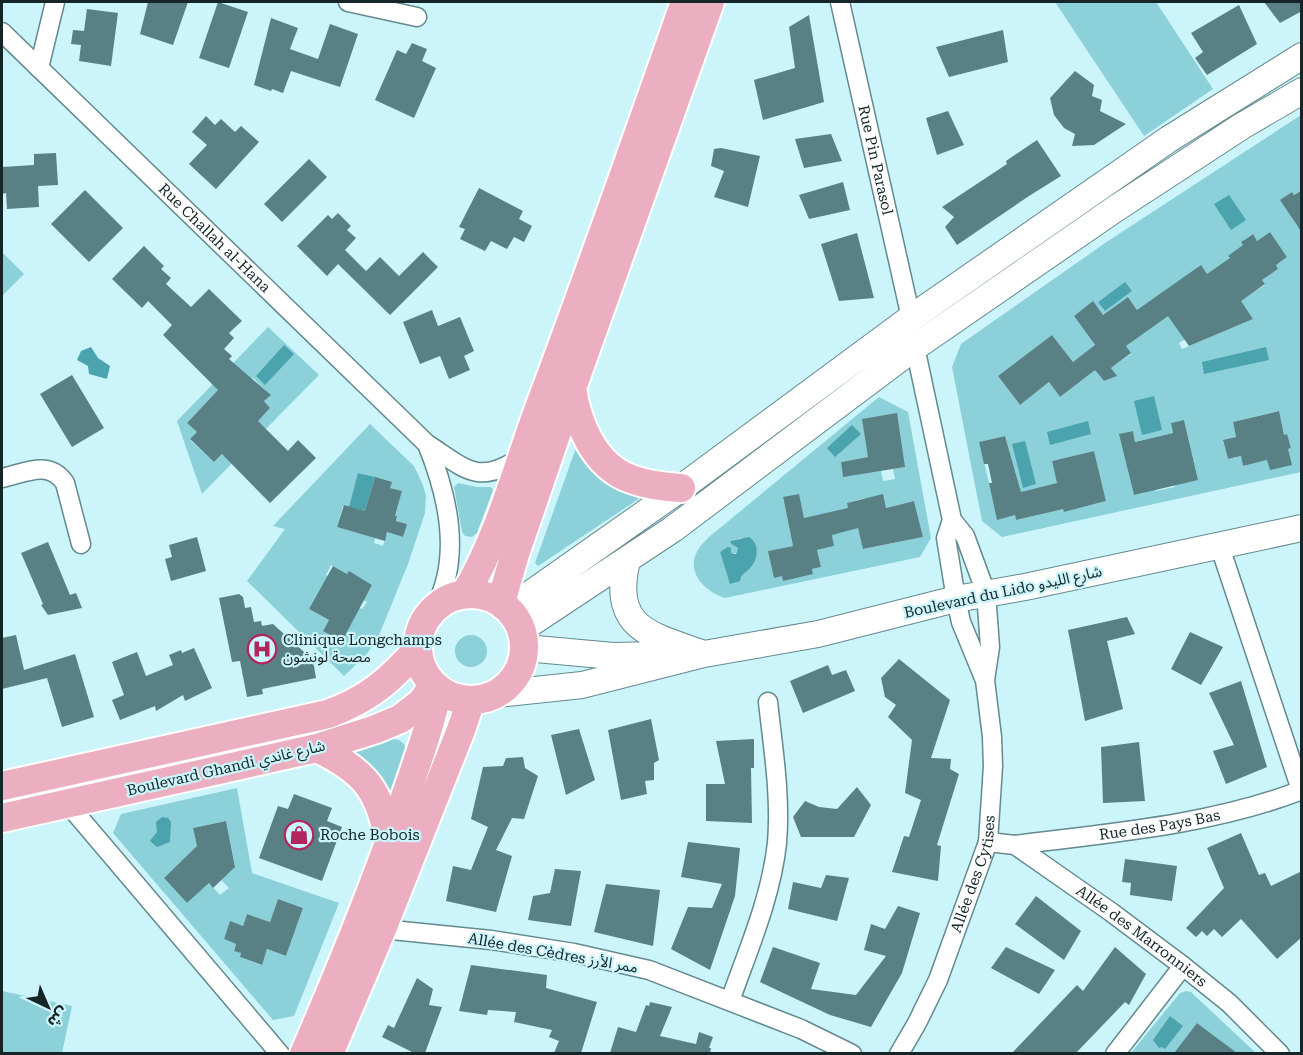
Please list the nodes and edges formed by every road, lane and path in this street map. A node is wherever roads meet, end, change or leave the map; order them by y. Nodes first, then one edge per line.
1 (55, 2) edge
2 (348, 2) edge
3 (685, 2) edge
4 (710, 2) edge
5 (840, 2) edge
6 (417, 17) dead end
7 (2, 32) edge
8 (1302, 56) edge
9 (39, 68) junction
10 (1302, 90) edge
11 (911, 318) junction
12 (915, 347) junction
13 (572, 388) junction
14 (427, 444) junction
15 (521, 457) junction
16 (2, 478) edge
17 (681, 489) junction
18 (952, 520) junction
19 (1302, 528) edge
20 (81, 544) dead end
21 (1219, 544) junction
22 (627, 561) junction
23 (986, 593) junction
24 (465, 594) junction
25 (956, 599) junction
26 (435, 608) junction
27 (514, 622) junction
28 (418, 649) junction
29 (704, 654) junction
30 (985, 680) junction
31 (436, 687) junction
32 (484, 697) junction
33 (768, 702) dead end
34 (317, 748) junction
35 (2, 786) edge
36 (1301, 790) edge
37 (67, 803) junction
38 (2, 818) edge
39 (988, 842) junction
40 (389, 844) junction
41 (1014, 845) junction
42 (382, 929) junction
43 (1184, 966) junction
44 (730, 1001) junction
45 (280, 1053) edge
46 (304, 1053) edge
47 (329, 1053) edge
48 (852, 1053) edge
49 (899, 1053) edge
50 (1115, 1053) edge
51 (1280, 1053) edge

1 - 9 street
2 - 6 street
3 - 15 main road
4 - 13 main road
5 - 11 street, Rue Pin Parasol
7 - 9 street, Rue Challah al-Hana
8 - 11 main road
9 - 14 street, Rue Challah al-Hana
10 - 12 main road
11 - 17 main road
12 - 18 street, Allée des Cytises
12 - 22 main road
13 - 17 main road
13 - 27 main road
14 - 15 street, Rue Challah al-Hana
14 - 26 street
15 - 24 main road
16 - 20 street
17 - 27 main road
18 - 23 street, Allée des Cytises
18 - 25 street, Allée des Cytises
19 - 21 main road, Boulevard du Lido شارع الليدو
21 - 23 main road, Boulevard du Lido شارع الليدو
21 - 36 street
22 - 27 main road
22 - 29 main road
23 - 25 main road, Boulevard du Lido شارع الليدو
23 - 30 street, Allée des Cytises
24 - 26 main road
24 - 27 main road
25 - 29 main road, Boulevard du Lido شارع الليدو
25 - 30 street, Allée des Cytises
26 - 28 main road
27 - 29 main road, Boulevard du Lido شارع الليدو
27 - 32 main road
28 - 31 main road
28 - 35 main road, Boulevard Ghandi شارع غاندي
29 - 32 main road, Boulevard du Lido شارع الليدو
30 - 39 street, Allée des Cytises
31 - 32 main road
31 - 34 main road, Boulevard Ghandi شارع غاندي
31 - 40 main road
32 - 42 main road
33 - 44 street
34 - 37 main road, Boulevard Ghandi شارع غاندي
34 - 40 main road
36 - 41 street, Rue des Pays Bas
37 - 38 main road, Boulevard Ghandi شارع غاندي
37 - 45 street
39 - 41 street, Allée des Marronniers
39 - 49 street, Allée des Cytises
40 - 46 main road
41 - 43 street, Allée des Marronniers
42 - 44 street, Allée des Cèdres ممر الأرز
42 - 47 main road
43 - 50 street
43 - 51 street, Allée des Marronniers
44 - 48 street, Allée des Cèdres ممر الأرز

